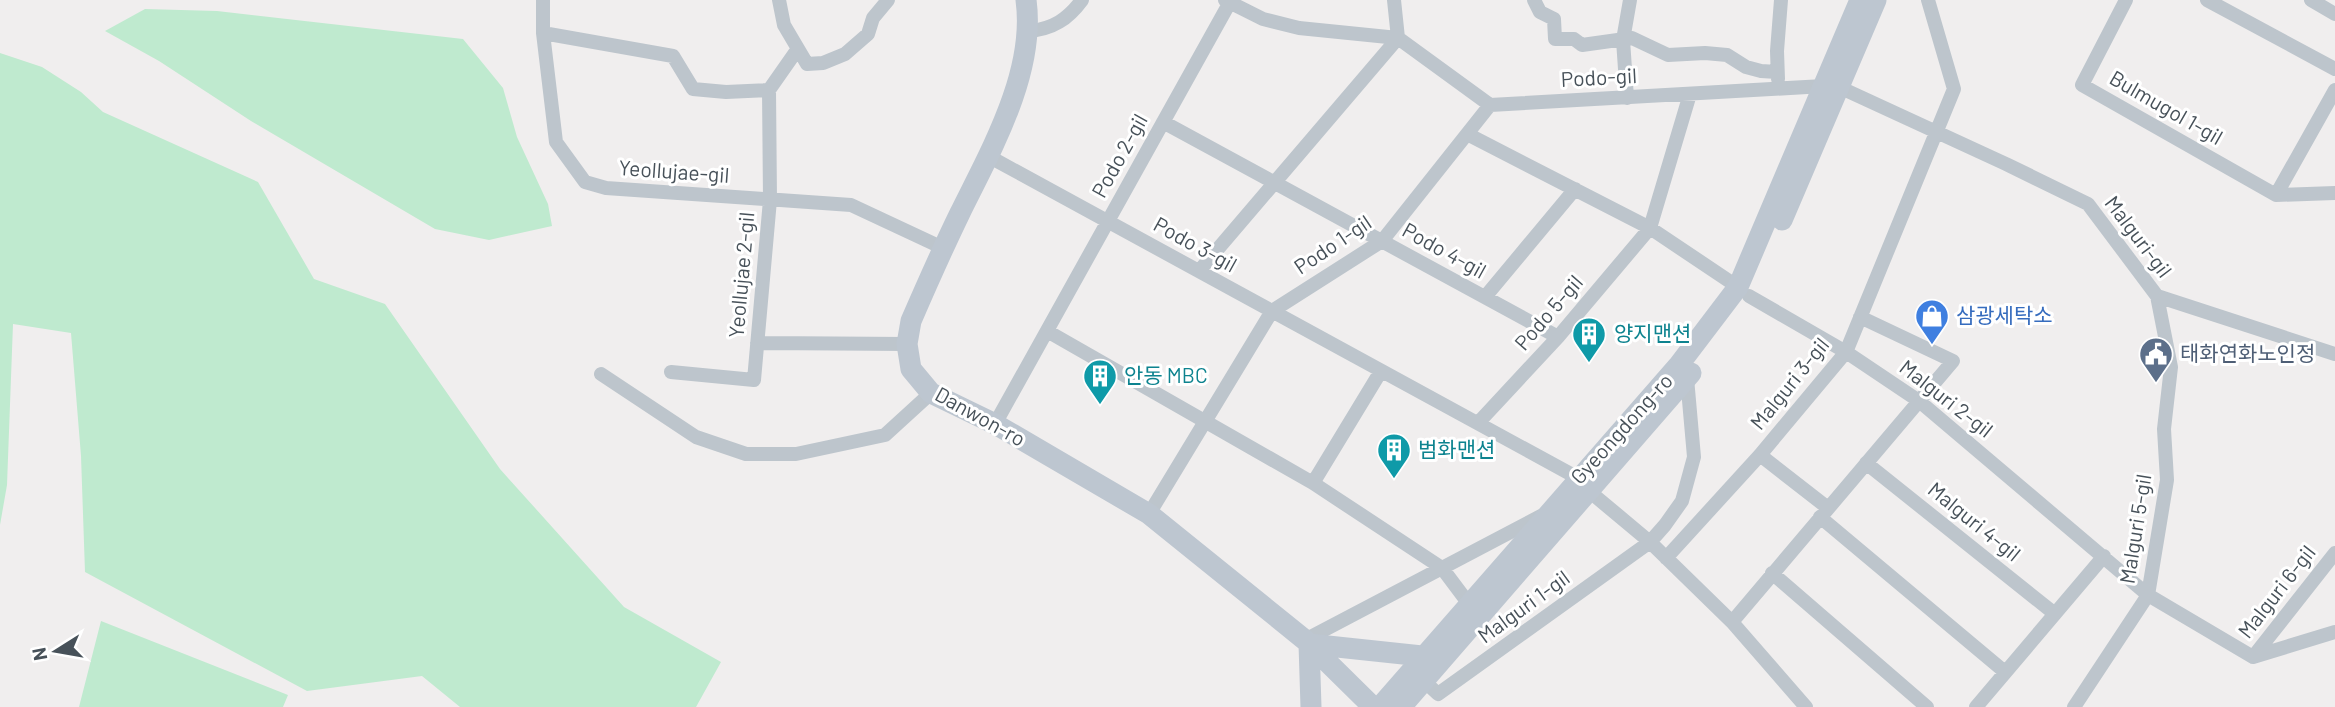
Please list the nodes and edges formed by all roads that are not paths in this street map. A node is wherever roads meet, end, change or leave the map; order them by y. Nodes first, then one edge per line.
1 (542, 0) edge
2 (779, 0) edge
3 (888, 0) edge
4 (1026, 0) edge
5 (1082, 0) edge
6 (1394, 0) edge
7 (1534, 0) edge
8 (1630, 0) edge
9 (1781, 0) edge
10 (1860, 0) edge
11 (1876, 0) edge
12 (1928, 0) edge
13 (2126, 0) edge
14 (2207, 0) edge
15 (2311, 0) edge
16 (1228, 1) edge
17 (2335, 14) edge
18 (1029, 31) junction
19 (544, 33) junction
20 (1398, 38) junction
21 (1623, 40) junction
22 (797, 50) junction
23 (2335, 69) edge
24 (1777, 72) junction
25 (1833, 87) junction
26 (1780, 89) junction
27 (769, 90) junction
28 (2335, 90) edge
29 (1690, 94) junction
30 (1627, 98) junction
31 (1490, 106) junction
32 (1163, 122) junction
33 (1937, 132) junction
34 (1469, 135) junction
35 (988, 156) junction
36 (1274, 182) junction
37 (1575, 189) junction
38 (2335, 193) edge
39 (2276, 195) junction
40 (770, 200) junction
41 (1108, 221) junction
42 (1650, 228) junction
43 (1382, 242) junction
44 (943, 248) junction
45 (1199, 271) junction
46 (1743, 291) junction
47 (2157, 296) junction
48 (1485, 298) junction
49 (1272, 311) junction
50 (1860, 317) junction
51 (1047, 331) junction
52 (1558, 337) junction
53 (757, 344) junction
54 (906, 344) junction
55 (1846, 352) junction
56 (2335, 354) edge
57 (1381, 371) junction
58 (671, 372) dead end
59 (601, 374) dead end
60 (1686, 378) junction
61 (931, 393) junction
62 (1919, 401) junction
63 (1206, 420) junction
64 (995, 424) junction
65 (1478, 424) junction
66 (1760, 455) junction
67 (1866, 463) junction
68 (1313, 483) junction
69 (1583, 485) junction
70 (1549, 512) junction
71 (1824, 513) junction
72 (1149, 514) junction
73 (1650, 542) junction
74 (2335, 553) edge
75 (2104, 556) junction
76 (1667, 558) junction
77 (1443, 568) junction
78 (1772, 573) junction
79 (2148, 595) junction
80 (1469, 604) junction
81 (2054, 614) junction
82 (1732, 622) junction
83 (2335, 632) edge
84 (1307, 642) junction
85 (1422, 656) junction
86 (2253, 657) junction
87 (2005, 673) junction
88 (1423, 680) junction
89 (1311, 707) edge
90 (1373, 707) edge
91 (1380, 707) edge
92 (1401, 707) edge
93 (1806, 707) edge
94 (1927, 707) edge
95 (1976, 707) edge
96 (2074, 707) edge

1 - 19 street, Yeollujae-gil
2 - 22 street
3 - 22 street
4 - 18 street
5 - 18 street
6 - 20 street
7 - 21 street
8 - 21 street
9 - 24 street
10 - 25 street, Gyeongdong-ro
11 - 25 street, Gyeongdong-ro
12 - 33 street, Malguri 3-gil
13 - 39 street, Bulmugol 1-gil
14 - 23 street
15 - 17 street
16 - 20 street
16 - 32 street, Podo 2-gil
18 - 35 street
19 - 27 street
19 - 40 street, Yeollujae-gil
20 - 31 street
20 - 36 street
21 - 24 street
21 - 30 street
22 - 27 street
24 - 26 street
25 - 26 street, Podo-gil
25 - 33 street, Malguri-gil
25 - 46 street, Gyeongdong-ro
26 - 29 street, Podo-gil
27 - 40 street, Yeollujae 2-gil
28 - 39 street
29 - 30 street, Podo-gil
29 - 42 street, Podo 5-gil
30 - 31 street, Podo-gil
31 - 34 street, Podo 1-gil
32 - 36 street, Podo 4-gil
32 - 41 street, Podo 2-gil
33 - 47 street, Malguri-gil
33 - 50 street, Malguri 3-gil
34 - 37 street
34 - 43 street, Podo 1-gil
35 - 41 street, Podo 3-gil
35 - 44 street
36 - 43 street, Podo 4-gil
36 - 45 street
37 - 42 street
37 - 48 street
38 - 39 street
40 - 44 street, Yeollujae-gil
40 - 53 street, Yeollujae 2-gil
41 - 45 street, Podo 3-gil
41 - 51 street, Podo 2-gil
42 - 46 street, Malguri 2-gil
42 - 52 street, Podo 5-gil
43 - 48 street, Podo 4-gil
43 - 49 street, Podo 1-gil
44 - 54 street
45 - 49 street, Podo 3-gil
46 - 55 street, Malguri 2-gil
46 - 60 street, Gyeongdong-ro
46 - 69 street, Gyeongdong-ro
47 - 56 street, Malguri-gil
47 - 79 street, Malguri 5-gil
48 - 52 street, Podo 4-gil
49 - 57 street, Podo 3-gil
49 - 63 street, Podo 1-gil
50 - 55 street, Malguri 3-gil
50 - 62 street
51 - 63 street
51 - 64 street, Podo 2-gil
52 - 65 street, Podo 5-gil
53 - 54 street
53 - 58 street, Yeollujae 2-gil
54 - 61 street, Danwon-ro
55 - 62 street, Malguri 2-gil
55 - 66 street, Malguri 3-gil
57 - 65 street, Podo 3-gil
57 - 68 street
59 - 61 street
60 - 69 street, Gyeongdong-ro
60 - 73 street, Malguri 1-gil
61 - 64 street, Danwon-ro
62 - 67 street
62 - 75 street, Malguri 2-gil
63 - 68 street
63 - 72 street, Podo 1-gil
64 - 72 street, Danwon-ro
65 - 69 street, Podo 3-gil
66 - 71 street
66 - 76 street, Malguri 3-gil
67 - 71 street
67 - 81 street, Malguri 4-gil
68 - 77 street
69 - 70 street, Gyeongdong-ro
69 - 73 street
69 - 88 street, Gyeongdong-ro
70 - 77 street
70 - 80 street, Gyeongdong-ro
71 - 78 street
71 - 87 street
72 - 84 street, Danwon-ro
73 - 76 street
73 - 88 street, Malguri 1-gil
74 - 86 street, Malguri 6-gil
75 - 79 street, Malguri 2-gil
75 - 81 street
76 - 82 street
77 - 80 street
77 - 84 street
78 - 82 street
78 - 94 street
79 - 86 street, Malguri 2-gil
79 - 96 street, Malguri 5-gil
80 - 85 street, Gyeongdong-ro
81 - 87 street
82 - 93 street
83 - 86 street
84 - 85 street
84 - 89 street
84 - 90 street, Danwon-ro
85 - 91 street, Gyeongdong-ro
87 - 95 street
88 - 92 street, Gyeongdong-ro

